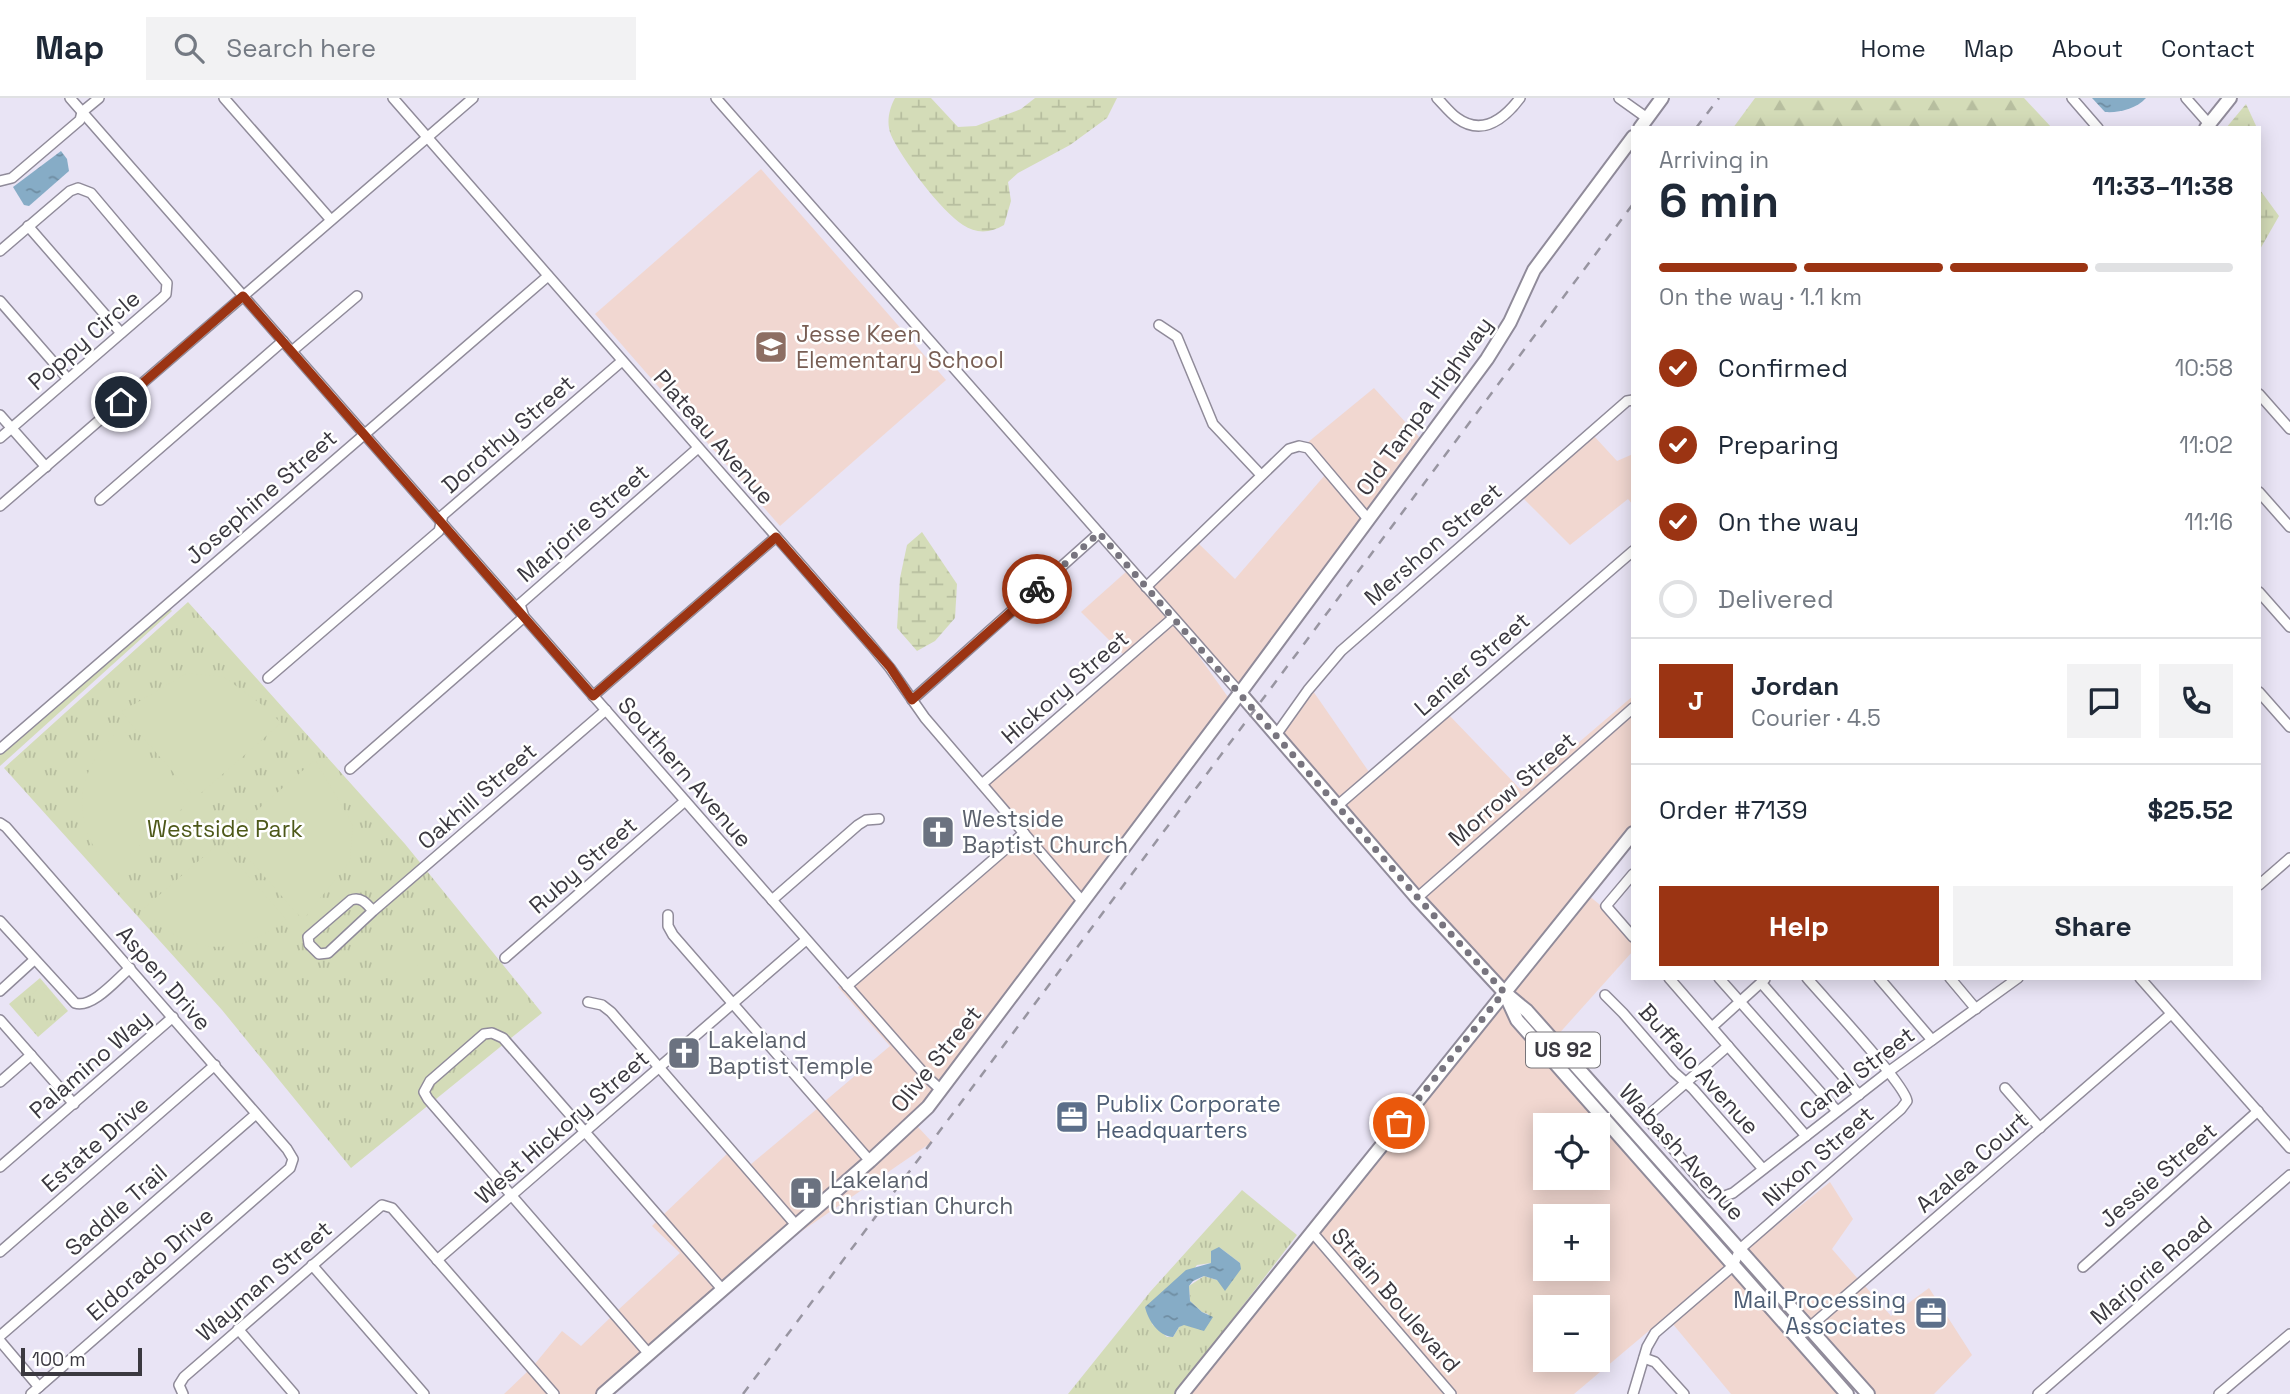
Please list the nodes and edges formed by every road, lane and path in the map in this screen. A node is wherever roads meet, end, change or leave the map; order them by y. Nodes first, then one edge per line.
1 (70, 98) edge
2 (99, 98) edge
3 (224, 98) edge
4 (393, 98) edge
5 (473, 98) edge
6 (716, 98) edge
7 (1437, 98) edge
8 (1520, 98) edge
9 (1619, 98) edge
10 (1662, 98) edge
11 (2072, 98) edge
12 (2186, 98) edge
13 (2230, 98) edge
14 (82, 113) junction
15 (1644, 123) edge
16 (2096, 126) edge
17 (2208, 126) edge
18 (427, 138) junction
19 (1631, 140) edge
20 (0, 181) edge
21 (331, 220) junction
22 (28, 226) junction
23 (0, 251) edge
24 (548, 276) junction
25 (243, 296) junction
26 (357, 296) dead end
27 (0, 301) edge
28 (1159, 325) dead end
29 (121, 334) junction
30 (283, 341) junction
31 (292, 351) junction
32 (622, 361) junction
33 (68, 379) junction
34 (2261, 396) edge
35 (1631, 400) edge
36 (0, 415) edge
37 (12, 428) junction
38 (2290, 429) edge
39 (364, 434) junction
40 (0, 438) edge
41 (698, 448) junction
42 (46, 467) junction
43 (1261, 475) junction
44 (2261, 498) edge
45 (100, 500) dead end
46 (0, 506) edge
47 (1368, 519) junction
48 (442, 523) junction
49 (2290, 527) edge
50 (1099, 533) junction
51 (776, 537) junction
52 (1631, 553) edge
53 (1146, 587) junction
54 (2261, 594) edge
55 (524, 617) junction
56 (1173, 618) junction
57 (2290, 627) edge
58 (268, 678) dead end
59 (1240, 693) junction
60 (2261, 694) edge
61 (593, 696) junction
62 (912, 700) junction
63 (606, 710) junction
64 (1631, 710) edge
65 (2290, 727) edge
66 (1276, 735) junction
67 (0, 749) edge
68 (350, 769) dead end
69 (982, 784) junction
70 (685, 801) junction
71 (1338, 806) junction
72 (879, 819) dead end
73 (0, 823) edge
74 (1024, 833) junction
75 (1631, 835) edge
76 (2290, 858) edge
77 (1631, 879) edge
78 (2261, 883) edge
79 (1418, 898) junction
80 (772, 900) junction
81 (1083, 902) junction
82 (373, 911) junction
83 (668, 915) dead end
84 (0, 921) edge
85 (1631, 935) edge
86 (807, 940) junction
87 (505, 958) dead end
88 (34, 960) junction
89 (130, 968) junction
90 (1671, 980) edge
91 (1721, 980) edge
92 (1763, 980) edge
93 (1764, 980) edge
94 (1809, 980) edge
95 (1881, 980) edge
96 (1952, 980) edge
97 (2012, 980) edge
98 (2146, 980) edge
99 (847, 986) junction
100 (0, 991) edge
101 (1504, 992) junction
102 (1605, 995) dead end
103 (588, 1002) dead end
104 (1740, 1002) junction
105 (734, 1004) junction
106 (1976, 1009) junction
107 (2171, 1014) junction
108 (173, 1017) junction
109 (0, 1020) edge
110 (1712, 1027) junction
111 (1932, 1040) junction
112 (1727, 1046) junction
113 (31, 1055) junction
114 (215, 1065) junction
115 (659, 1067) junction
116 (1888, 1072) junction
117 (0, 1082) edge
118 (1686, 1082) junction
119 (2005, 1088) dead end
120 (941, 1090) junction
121 (1859, 1095) junction
122 (74, 1104) junction
123 (1838, 1111) junction
124 (2258, 1111) junction
125 (256, 1114) junction
126 (2040, 1128) junction
127 (585, 1131) junction
128 (1806, 1136) junction
129 (2290, 1148) edge
130 (870, 1161) junction
131 (1662, 1161) junction
132 (293, 1162) joint
133 (0, 1167) edge
134 (1763, 1169) junction
135 (1650, 1171) junction
136 (2290, 1175) edge
137 (512, 1196) junction
138 (796, 1225) junction
139 (1312, 1232) junction
140 (1740, 1249) junction
141 (0, 1252) edge
142 (437, 1260) junction
143 (312, 1265) junction
144 (1733, 1266) junction
145 (2083, 1267) dead end
146 (722, 1289) junction
147 (1809, 1328) junction
148 (238, 1329) junction
149 (2290, 1334) edge
150 (0, 1336) edge
151 (1797, 1338) junction
152 (0, 1341) edge
153 (649, 1354) junction
154 (1644, 1358) junction
155 (39, 1387) junction
156 (31, 1394) edge
157 (183, 1394) edge
158 (294, 1394) edge
159 (424, 1394) edge
160 (554, 1394) edge
161 (603, 1394) edge
162 (1182, 1394) edge
163 (1451, 1394) edge
164 (1633, 1394) edge
165 (1684, 1394) edge
166 (1847, 1394) edge
167 (1868, 1394) edge
168 (2038, 1394) edge
169 (2219, 1394) edge

1 - 14 street, Southern Avenue
2 - 14 street
3 - 21 street
4 - 18 street, Plateau Avenue
5 - 18 street
6 - 50 street
7 - 8 street
9 - 15 street
10 - 15 main road
11 - 16 street
12 - 17 street
13 - 17 main road
14 - 20 street
14 - 25 street, Southern Avenue
18 - 21 street
18 - 24 street, Plateau Avenue
19 - 47 main road, Old Tampa Highway
21 - 25 street
22 - 23 street, Poppy Circle
22 - 29 street
22 - 29 street, Poppy Circle
24 - 32 street, Plateau Avenue
24 - 39 street, Josephine Street
25 - 30 street, Southern Avenue
25 - 42 street
26 - 31 street
27 - 33 street
28 - 43 street
29 - 33 street, Poppy Circle
30 - 31 street, Southern Avenue
30 - 45 street
31 - 39 street, Southern Avenue
32 - 41 street, Plateau Avenue
32 - 48 street, Dorothy Street
33 - 37 street, Poppy Circle
34 - 38 street
35 - 66 street, Mershon Street
36 - 37 street
37 - 40 street, Poppy Circle
37 - 42 street
39 - 48 street, Southern Avenue
39 - 67 street, Josephine Street
41 - 51 street, Plateau Avenue
41 - 55 street, Marjorie Street
42 - 46 street
43 - 47 street
43 - 53 street
44 - 49 street
47 - 59 main road, Old Tampa Highway
48 - 55 street, Southern Avenue
48 - 58 street, Dorothy Street
50 - 53 street
50 - 62 street
51 - 61 street
51 - 62 street, Plateau Avenue
52 - 71 street, Lanier Street
53 - 56 street
54 - 57 street
55 - 61 street, Southern Avenue
55 - 68 street, Marjorie Street
56 - 59 street
56 - 69 street, Hickory Street
59 - 66 main road
59 - 81 main road, Olive Street
60 - 65 street
61 - 63 street, Southern Avenue
62 - 69 street, Plateau Avenue
63 - 70 street, Southern Avenue
63 - 82 street, Oakhill Street
64 - 79 street, Morrow Street
66 - 71 main road
69 - 74 street, Plateau Avenue
70 - 80 street, Southern Avenue
70 - 87 street, Ruby Street
71 - 79 main road
72 - 80 street
73 - 89 street, Aspen Drive
74 - 81 street, Plateau Avenue
74 - 99 street
75 - 101 main road
76 - 78 street
77 - 85 street
79 - 101 main road
80 - 86 street, Southern Avenue
81 - 120 main road, Olive Street
82 - 82 street, Oakhill Street
83 - 105 street
84 - 88 street
86 - 99 street, Southern Avenue
86 - 105 street, West Hickory Street
88 - 89 street
88 - 100 street
89 - 108 street, Aspen Drive
90 - 110 street
91 - 104 street
92 - 104 street
93 - 121 street
94 - 116 street
95 - 111 street
96 - 106 street
97 - 106 street, Canal Street
98 - 107 street
99 - 120 street, Southern Avenue
101 - 131 main road, Wabash Avenue / US 92
101 - 135 main road, Wabash Avenue / US 92
101 - 139 main road
102 - 118 street, Buffalo Avenue
103 - 115 street
104 - 110 street
104 - 123 street
105 - 115 street, West Hickory Street
105 - 130 street
106 - 111 street, Canal Street
107 - 124 street
107 - 126 street, Azalea Court
108 - 114 street, Aspen Drive
108 - 122 street, Palamino Way
109 - 113 street
110 - 112 street
111 - 116 street, Canal Street
112 - 118 street
112 - 128 street
113 - 117 street
113 - 122 street
114 - 125 street, Aspen Drive
114 - 141 street, Estate Drive
115 - 127 street, West Hickory Street
115 - 138 street
116 - 121 street, Canal Street
116 - 140 street, Nixon Street
118 - 134 street, Buffalo Avenue
118 - 134 street, Canal Street
119 - 126 street
120 - 130 main road, Olive Street
121 - 123 street, Canal Street
122 - 133 street, Palamino Way
123 - 128 street, Canal Street
124 - 129 street
124 - 145 street, Jessie Street
125 - 132 street, Aspen Drive
125 - 150 street, Saddle Trail
126 - 147 street, Azalea Court
127 - 137 street, West Hickory Street
127 - 137 street
127 - 146 street
128 - 134 street, Canal Street
130 - 138 main road, Olive Street
131 - 135 main road
131 - 140 main road, Wabash Avenue / US 92
132 - 155 street, Eldorado Drive
135 - 144 main road, Wabash Avenue / US 92
136 - 168 street, Marjorie Road
137 - 142 street, West Hickory Street
137 - 153 street
138 - 146 main road, Olive Street
139 - 162 main road
139 - 163 street, Strain Boulevard
140 - 144 street, Nixon Street
140 - 147 main road, Wabash Avenue / US 92
142 - 143 street, Wayman Street
142 - 160 street
143 - 148 street, Wayman Street
143 - 159 street
144 - 151 main road, Wabash Avenue / US 92
144 - 154 street
146 - 153 main road, Olive Street
147 - 151 street, Azalea Court
147 - 167 main road, Wabash Avenue / US 92
148 - 157 street, Wayman Street
148 - 158 street
149 - 169 street
151 - 166 main road, Wabash Avenue / US 92
152 - 155 street
153 - 161 main road, Olive Street
154 - 164 street
154 - 165 street
155 - 156 street, Eldorado Drive

